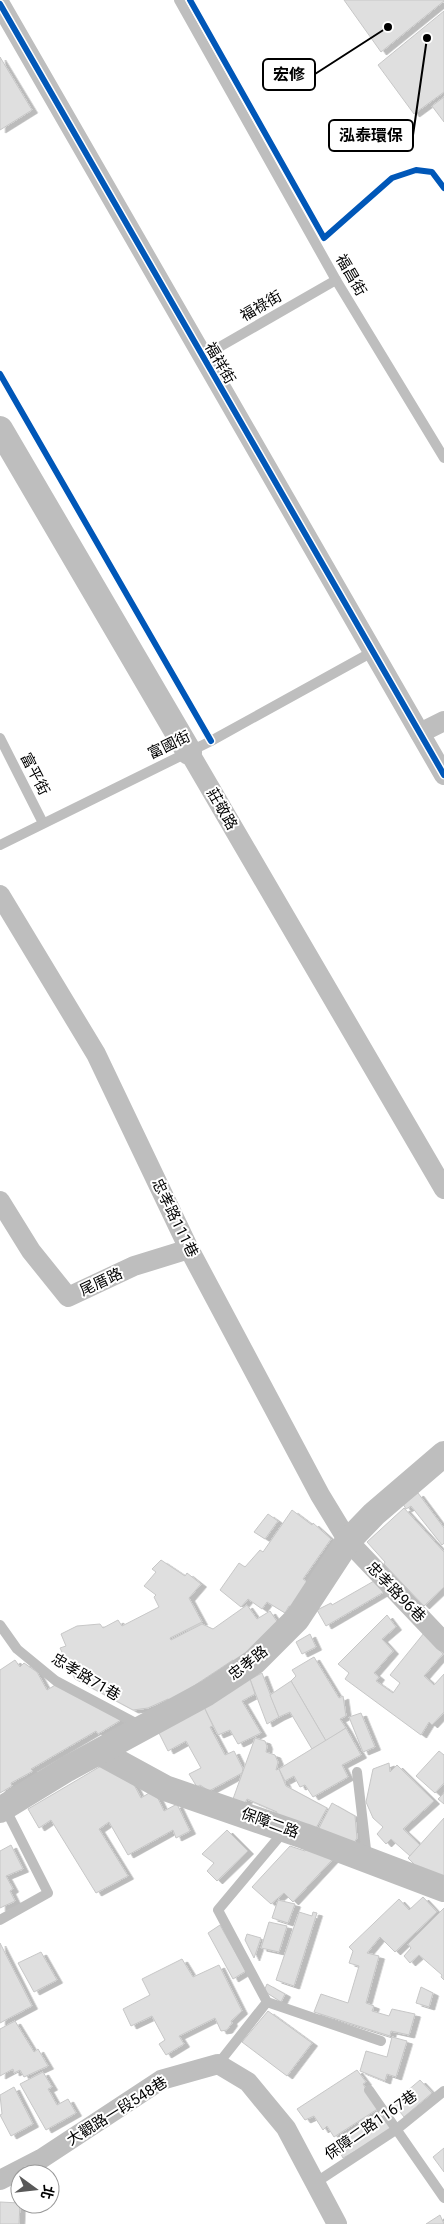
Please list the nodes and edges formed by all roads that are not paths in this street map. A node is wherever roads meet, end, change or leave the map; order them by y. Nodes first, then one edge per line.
1 (179, 0) edge
2 (0, 4) edge
3 (336, 280) junction
4 (202, 357) junction
5 (0, 430) edge
6 (444, 458) edge
7 (374, 651) junction
8 (444, 721) edge
9 (420, 733) junction
10 (0, 738) edge
11 (189, 752) junction
12 (444, 775) edge
13 (43, 823) junction
14 (0, 845) edge
15 (0, 895) edge
16 (444, 1190) edge
17 (0, 1202) edge
18 (189, 1249) junction
19 (444, 1454) edge
20 (348, 1542) junction
21 (0, 1625) edge
22 (444, 1642) edge
23 (142, 1726) junction
24 (99, 1752) junction
25 (357, 1772) dead end
26 (2, 1809) edge
27 (285, 1829) junction
28 (368, 1860) junction
29 (444, 1889) edge
30 (0, 1920) edge
31 (267, 2002) junction
32 (381, 2041) dead end
33 (218, 2064) junction
34 (369, 2090) dead end
35 (444, 2091) edge
36 (397, 2129) junction
37 (0, 2180) edge
38 (315, 2183) junction
39 (444, 2198) edge
40 (337, 2224) edge

1 - 3 lane, 福昌街
2 - 4 street, 福祥街
3 - 4 lane, 福祿街
3 - 6 lane, 福昌街
4 - 7 street, 福祥街
5 - 11 street, 莊敬路
7 - 9 street, 福祥街
7 - 11 lane, 富國街
8 - 9 street
9 - 12 street, 福祥街
10 - 13 lane, 富平街
11 - 13 lane, 富國街
11 - 16 street, 莊敬路
13 - 14 lane, 富國街
15 - 18 street, 忠孝路111巷
17 - 18 street, 尾厝路
18 - 20 street, 忠孝路111巷
19 - 20 street, 忠孝路
20 - 22 street, 忠孝路96巷
20 - 23 street, 忠孝路
21 - 23 lane, 忠孝路71巷
23 - 24 street, 忠孝路
24 - 26 street, 忠孝路
24 - 27 street, 保障二路
25 - 28 lane
26 - 30 lane
27 - 28 street, 保障二路
27 - 31 lane
28 - 29 street, 保障二路
31 - 32 lane
31 - 33 lane
33 - 37 street, 大觀路一段548巷
33 - 38 street
34 - 36 lane
35 - 36 lane, 保障二路1167巷
36 - 38 lane, 保障二路1167巷
36 - 39 lane
38 - 40 street

